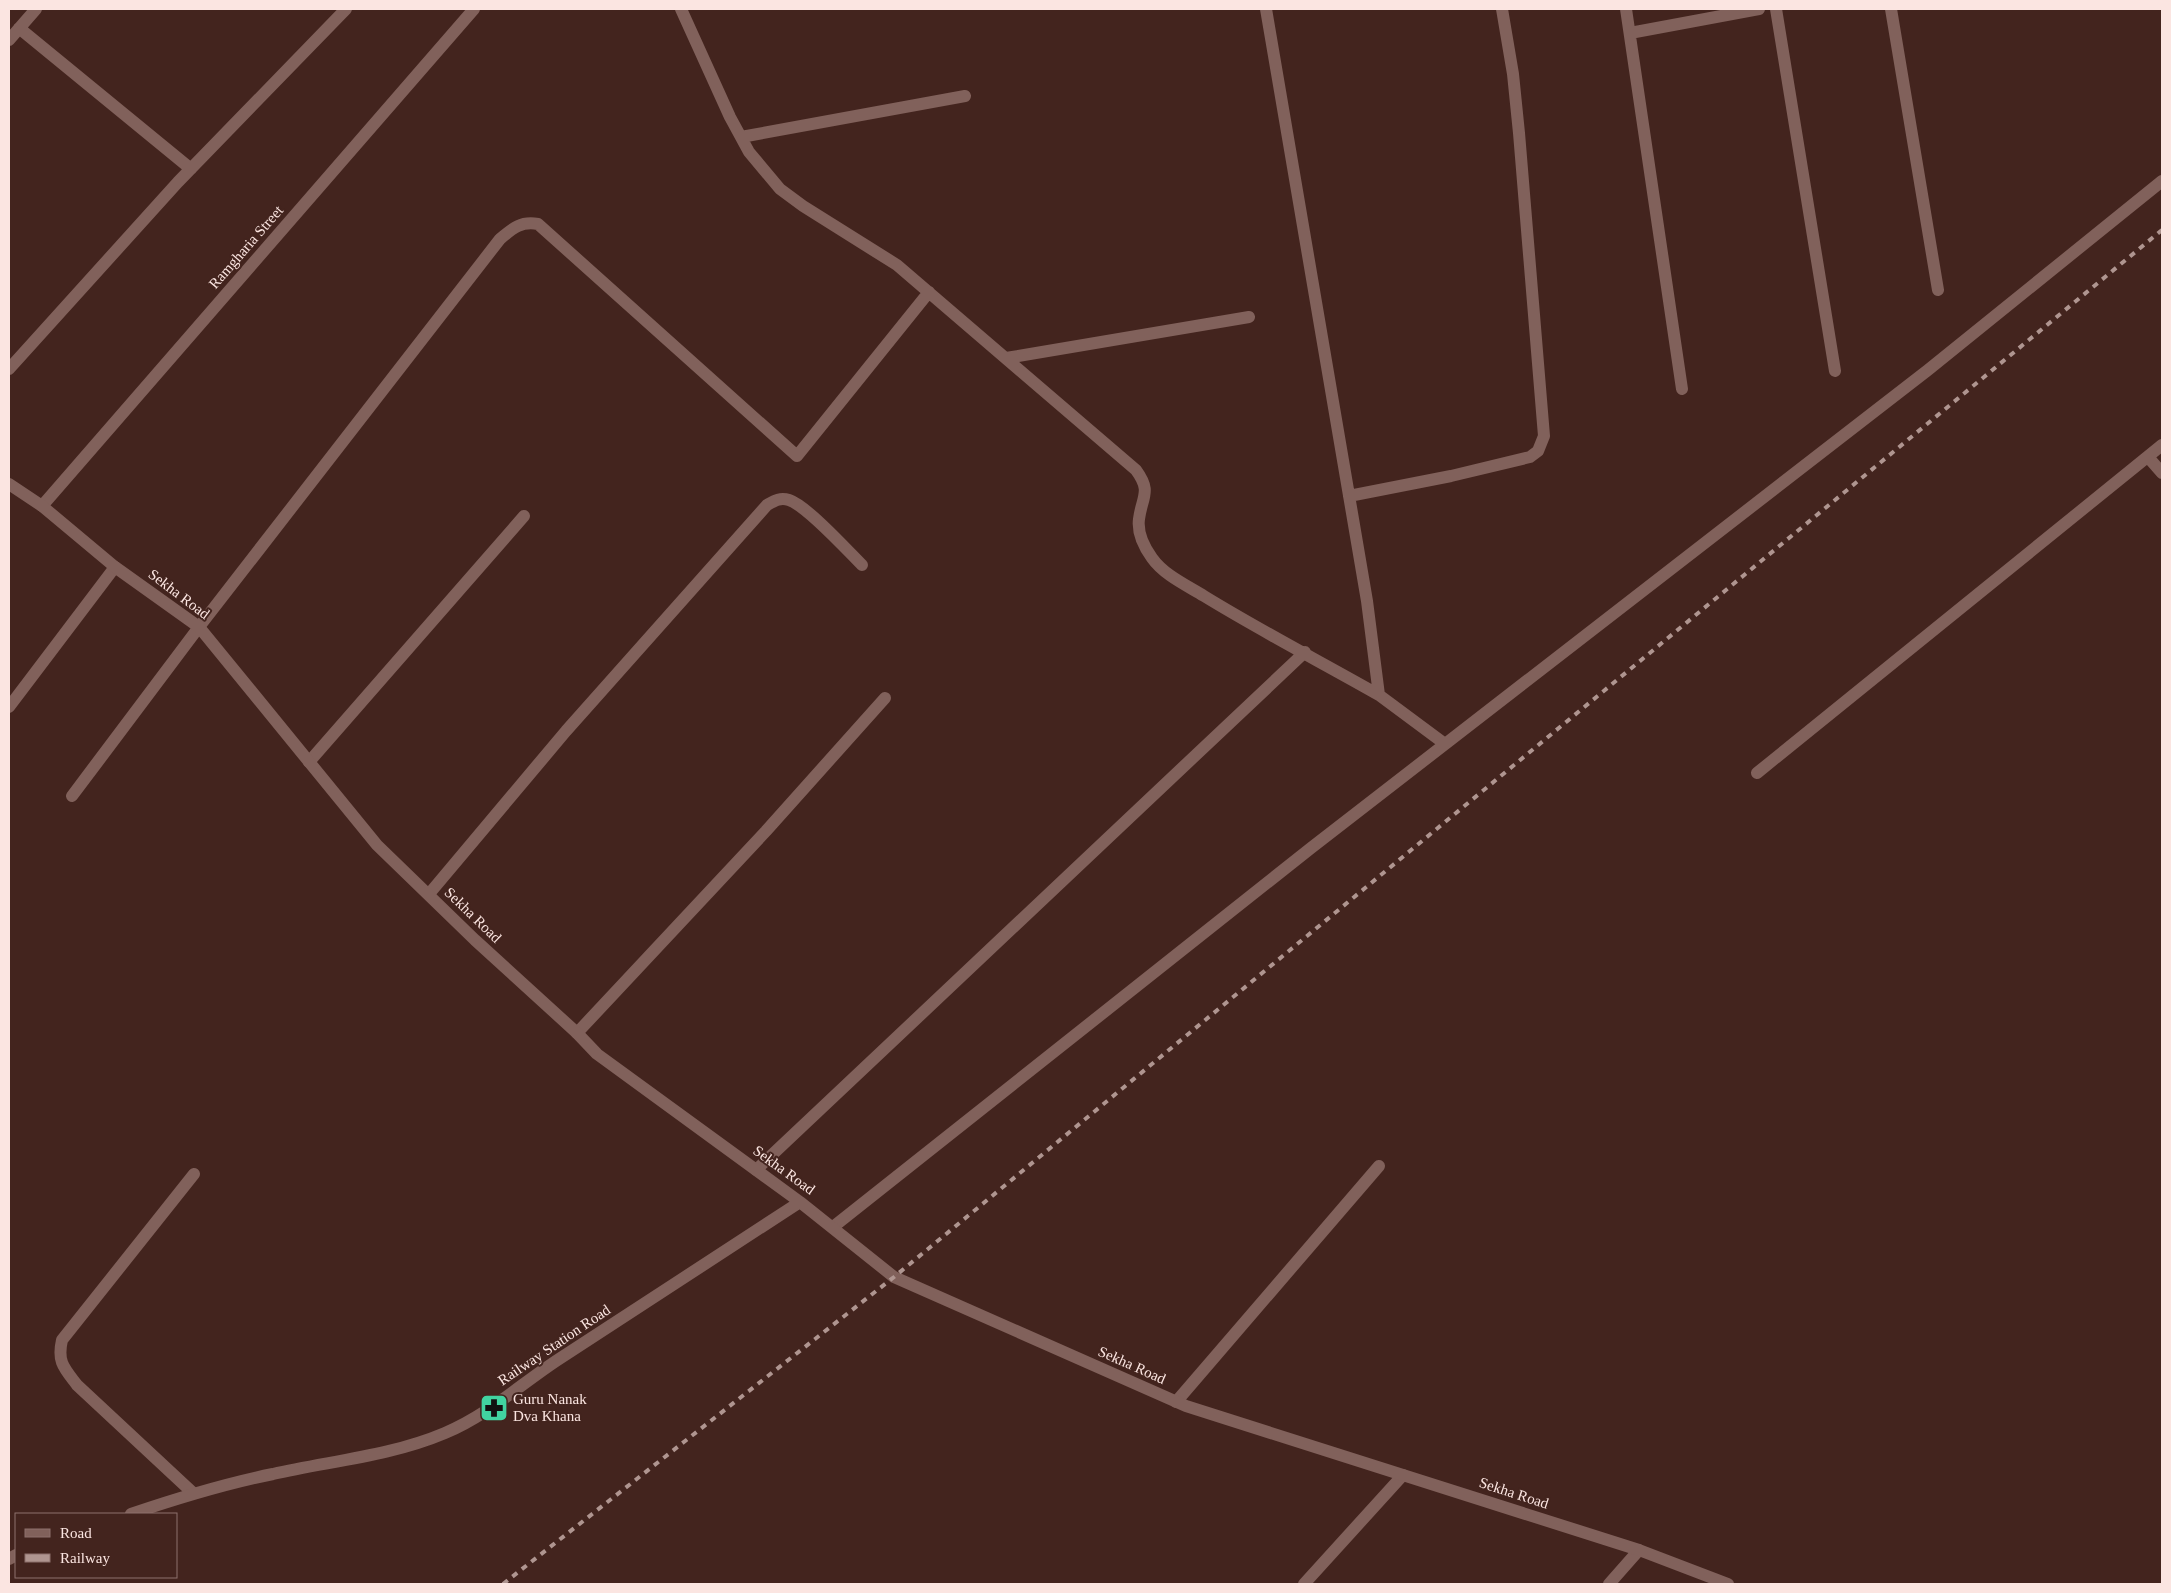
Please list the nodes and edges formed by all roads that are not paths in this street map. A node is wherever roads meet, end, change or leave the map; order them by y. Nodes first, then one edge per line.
1 (36, 9) edge
2 (346, 9) edge
3 (474, 9) edge
4 (681, 9) edge
5 (1266, 9) edge
6 (1502, 9) edge
7 (1626, 9) edge
8 (1758, 9) edge
9 (1776, 9) edge
10 (1891, 9) edge
11 (19, 28) junction
12 (1630, 33) junction
13 (9, 40) edge
14 (965, 96) dead end
15 (741, 137) junction
16 (192, 169) junction
17 (2162, 181) edge
18 (1938, 290) dead end
19 (929, 292) junction
20 (1249, 317) dead end
21 (1006, 358) junction
22 (9, 369) edge
23 (1835, 371) dead end
24 (1682, 389) dead end
25 (2162, 445) edge
26 (2148, 457) junction
27 (2162, 473) edge
28 (9, 484) edge
29 (1349, 496) junction
30 (42, 506) junction
31 (524, 516) dead end
32 (862, 565) dead end
33 (115, 566) junction
34 (199, 627) junction
35 (1305, 652) junction
36 (1380, 695) junction
37 (885, 698) dead end
38 (9, 707) edge
39 (1445, 744) junction
40 (309, 762) junction
41 (1757, 773) dead end
42 (72, 796) dead end
43 (429, 894) junction
44 (577, 1033) junction
45 (1379, 1166) dead end
46 (756, 1170) junction
47 (194, 1174) dead end
48 (800, 1202) junction
49 (833, 1227) junction
50 (1176, 1402) junction
51 (1403, 1475) junction
52 (193, 1493) junction
53 (134, 1513) edge
54 (1639, 1550) junction
55 (1304, 1584) edge
56 (1609, 1584) edge
57 (1728, 1584) edge

1 - 11 street
2 - 16 street
3 - 30 street, Ramgharia Street
4 - 15 street
5 - 29 street
6 - 29 street
7 - 12 street
8 - 12 street
9 - 23 street
10 - 18 street
11 - 13 street
11 - 16 street
12 - 24 street
14 - 15 street
15 - 19 street
16 - 22 street
17 - 39 street
19 - 21 street
19 - 34 street
20 - 21 street
21 - 35 street
25 - 26 street
26 - 27 street
26 - 41 street
28 - 30 street, Sekha Road
29 - 36 street
30 - 33 street, Sekha Road
31 - 40 street
32 - 43 street
33 - 34 street, Sekha Road
33 - 38 street
34 - 40 street, Sekha Road
34 - 42 street
35 - 36 street
35 - 46 street
36 - 39 street
37 - 44 street
39 - 49 street
40 - 43 street, Sekha Road
43 - 44 street, Sekha Road
44 - 46 street, Sekha Road
45 - 50 street
46 - 48 street, Sekha Road
47 - 52 street
48 - 49 street, Sekha Road
48 - 52 street, Railway Station Road
49 - 50 street, Sekha Road
50 - 51 street, Sekha Road
51 - 54 street, Sekha Road
51 - 55 street
52 - 53 street, Railway Station Road
54 - 56 street
54 - 57 street, Sekha Road

